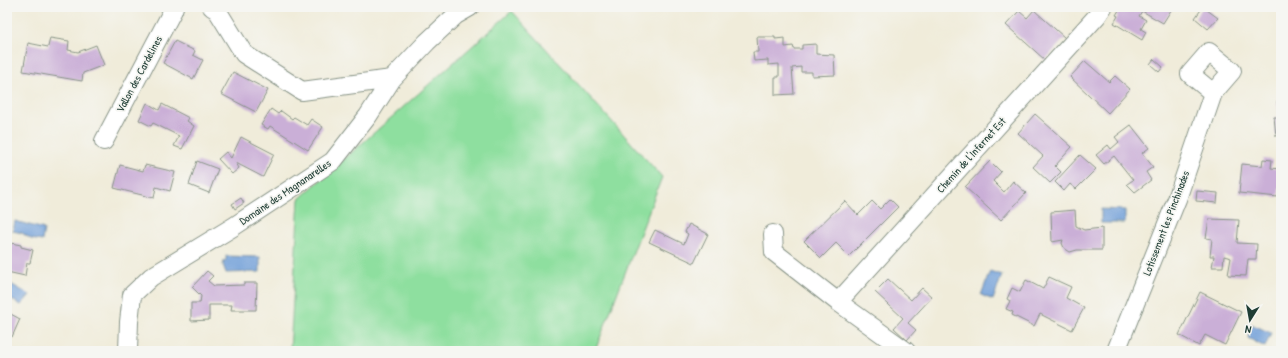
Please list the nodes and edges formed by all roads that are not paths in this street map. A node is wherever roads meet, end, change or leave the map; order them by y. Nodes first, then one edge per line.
1 (174, 7) edge
2 (212, 7) edge
3 (470, 7) edge
4 (1103, 7) edge
5 (392, 79) junction
6 (1213, 93) dead end
7 (104, 141) dead end
8 (773, 234) dead end
9 (838, 302) junction
10 (128, 351) edge
11 (906, 351) edge
12 (1116, 351) edge

1 - 7 street, Vallon des Cardelines
2 - 5 street
3 - 5 street, Domaine des Magnanarelles
4 - 9 street, Chemin de l'Infernet Est
5 - 10 street, Domaine des Magnanarelles
6 - 12 street, Lotissement les Pinchinades
8 - 9 street
9 - 11 street

